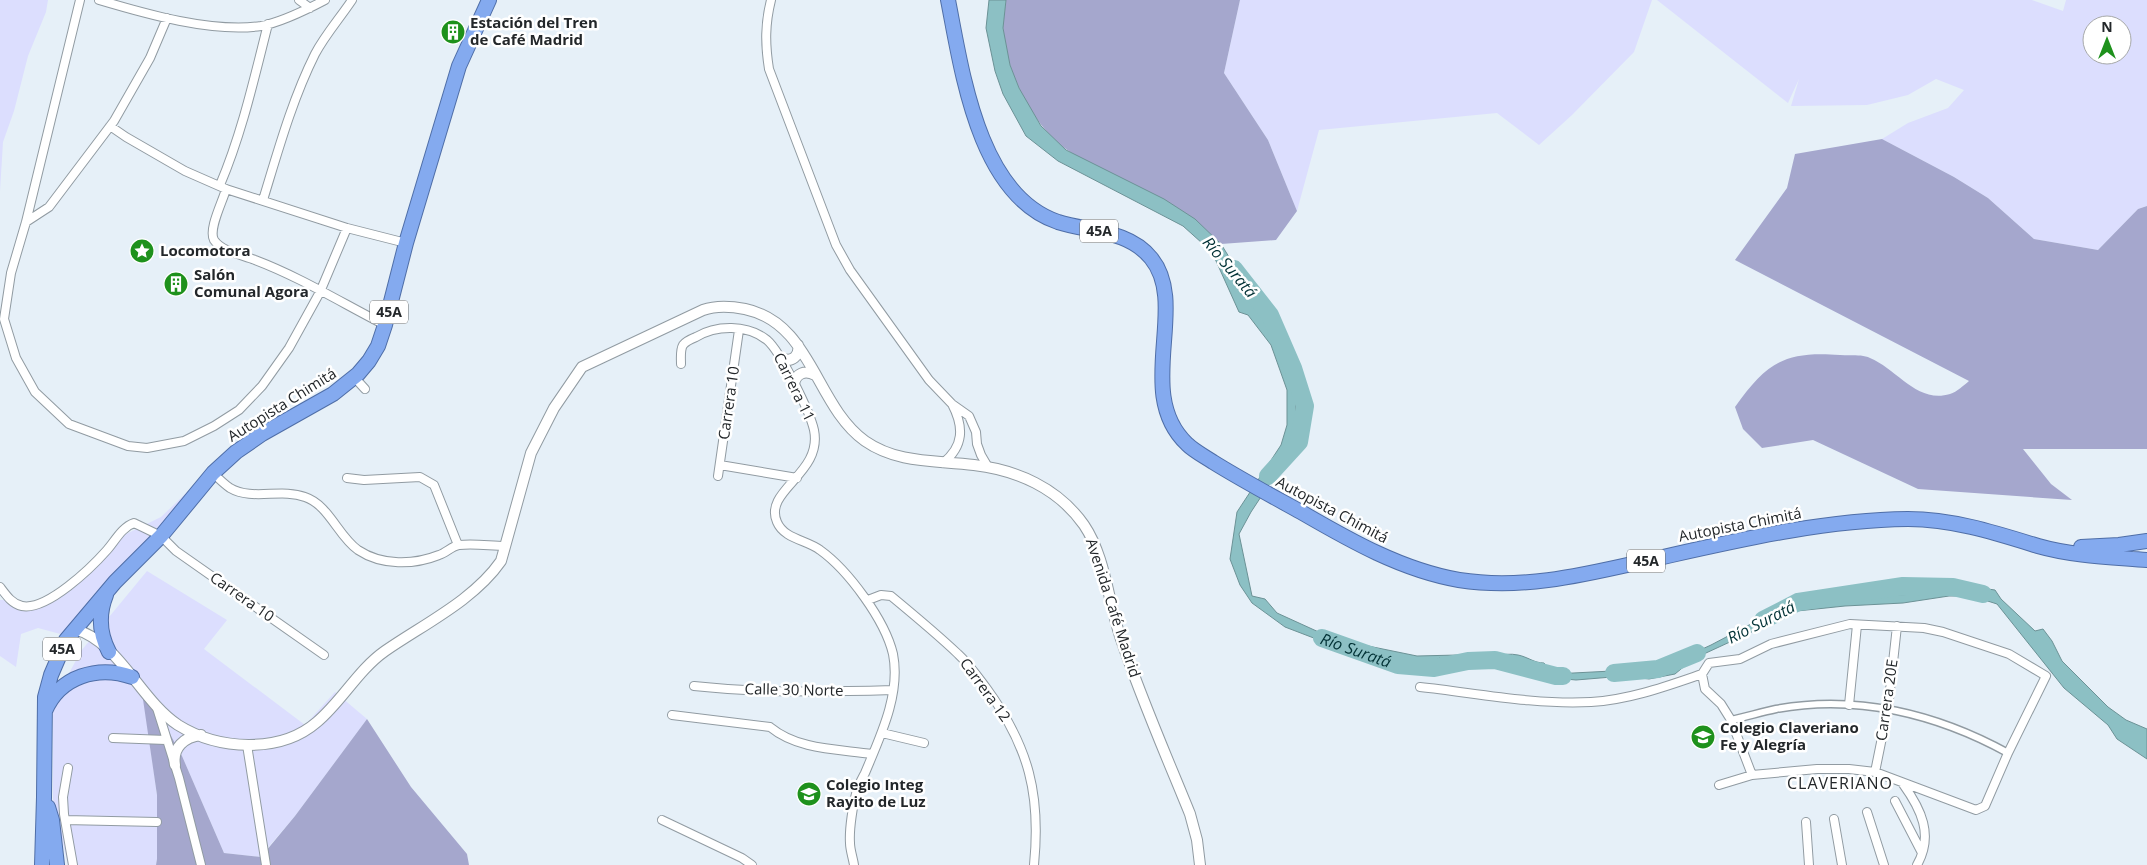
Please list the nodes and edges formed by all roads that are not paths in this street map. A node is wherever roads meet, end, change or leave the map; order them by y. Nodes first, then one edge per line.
1 (80, 0) edge
2 (99, 0) edge
3 (298, 0) edge
4 (325, 0) edge
5 (352, 0) edge
6 (771, 0) edge
7 (948, 0) edge
8 (484, 2) edge
9 (310, 8) junction
10 (167, 18) junction
11 (268, 24) junction
12 (110, 126) junction
13 (223, 187) junction
14 (263, 200) junction
15 (26, 222) junction
16 (347, 228) junction
17 (406, 243) junction
18 (320, 292) junction
19 (2, 321) edge
20 (385, 325) junction
21 (739, 330) junction
22 (798, 345) junction
23 (781, 358) junction
24 (681, 364) dead end
25 (815, 375) junction
26 (354, 377) junction
27 (794, 384) junction
28 (365, 389) dead end
29 (952, 404) junction
30 (943, 463) junction
31 (720, 465) junction
32 (988, 467) junction
33 (213, 473) junction
34 (718, 476) dead end
35 (347, 478) dead end
36 (797, 478) junction
37 (161, 536) junction
38 (2021, 540) junction
39 (2147, 541) edge
40 (458, 545) junction
41 (505, 546) junction
42 (2147, 560) edge
43 (115, 582) junction
44 (0, 586) edge
45 (868, 600) junction
46 (1857, 624) junction
47 (1897, 626) junction
48 (74, 629) junction
49 (109, 652) junction
50 (324, 654) dead end
51 (1702, 674) junction
52 (132, 677) junction
53 (694, 686) dead end
54 (1420, 687) dead end
55 (893, 690) junction
56 (1849, 704) junction
57 (157, 708) junction
58 (1888, 708) junction
59 (672, 715) dead end
60 (43, 716) junction
61 (1731, 720) junction
62 (882, 733) junction
63 (201, 735) junction
64 (113, 738) dead end
65 (166, 740) junction
66 (924, 743) dead end
67 (247, 745) junction
68 (2008, 753) junction
69 (872, 754) junction
70 (175, 765) junction
71 (68, 768) dead end
72 (1875, 772) junction
73 (1752, 775) junction
74 (1903, 784) junction
75 (1719, 785) dead end
76 (44, 797) junction
77 (1895, 801) dead end
78 (1867, 812) dead end
79 (65, 820) junction
80 (662, 820) dead end
81 (1834, 820) dead end
82 (157, 822) dead end
83 (1806, 822) dead end
84 (1922, 853) junction
85 (42, 865) edge
86 (57, 865) edge
87 (73, 865) edge
88 (201, 865) edge
89 (266, 865) edge
90 (752, 865) edge
91 (854, 865) edge
92 (1034, 865) edge
93 (1200, 865) edge
94 (1809, 865) edge
95 (1842, 865) edge
96 (1884, 865) edge
97 (1917, 865) edge

1 - 15 street
2 - 10 street
3 - 9 street
4 - 9 street
5 - 14 street
6 - 29 street
7 - 38 highway, Autopista Chimitá / 45A
8 - 17 highway, Autopista Chimitá / 45A
9 - 11 street
10 - 11 street
10 - 12 street
11 - 13 street
12 - 13 street
12 - 15 street
13 - 14 street
13 - 18 street
14 - 16 street
15 - 19 street
16 - 17 street
16 - 18 street
17 - 20 highway, Autopista Chimitá / 45A
18 - 19 street
18 - 20 street
20 - 26 highway, Autopista Chimitá / 45A
21 - 23 street, Carrera 11
21 - 24 street, Carrera 11
21 - 31 street, Carrera 10
22 - 23 street
22 - 25 street, Avenida Café Madrid
22 - 41 street, Avenida Café Madrid
23 - 27 street, Carrera 11
25 - 27 street
25 - 30 street, Avenida Café Madrid
26 - 28 street
26 - 33 highway, Autopista Chimitá / 45A
27 - 36 street, Carrera 11
29 - 30 street
29 - 32 street
30 - 32 street, Avenida Café Madrid
31 - 34 street, Carrera 10
31 - 36 street
32 - 93 street, Avenida Café Madrid
33 - 37 highway, Autopista Chimitá / 45A
33 - 40 street
35 - 40 street
36 - 45 street, Carrera 11
37 - 43 highway, Autopista Chimitá / 45A
37 - 44 street, Carrera 10
37 - 50 street, Carrera 10
38 - 39 highway, Autopista Chimitá
38 - 42 highway, Autopista Chimitá
40 - 41 street
41 - 67 street, Avenida Café Madrid
43 - 48 highway, Autopista Chimitá / 45A
43 - 49 highway
45 - 55 street, Carrera 11
45 - 92 street, Carrera 12
46 - 47 street
46 - 51 street
46 - 56 street
47 - 58 street, Carrera 20E
47 - 68 street
48 - 49 street, Avenida Café Madrid
48 - 60 highway, Autopista Chimitá / 45A
49 - 52 street, Avenida Café Madrid
51 - 54 street
51 - 61 street
52 - 57 street, Avenida Café Madrid
52 - 60 highway
53 - 55 street, Calle 30 Norte
55 - 62 street, Carrera 11
56 - 58 street
56 - 61 street
57 - 63 street, Avenida Café Madrid
57 - 65 street
58 - 68 street
58 - 72 street, Carrera 20E
59 - 69 street
60 - 76 highway, Autopista Chimitá / 45A
61 - 73 street
62 - 66 street
62 - 69 street, Carrera 11
63 - 67 street, Avenida Café Madrid
63 - 70 street
64 - 65 street
65 - 70 street
67 - 89 street
68 - 74 street
69 - 91 street, Carrera 11
70 - 88 street
71 - 79 street
72 - 73 street
72 - 74 street
73 - 75 street
74 - 84 street
76 - 85 highway, Autopista Chimitá / 45A
76 - 86 highway, Autopista Chimitá / 45A
77 - 84 street
78 - 96 street
79 - 82 street
79 - 87 street
80 - 90 street
81 - 95 street
83 - 94 street
84 - 97 street

